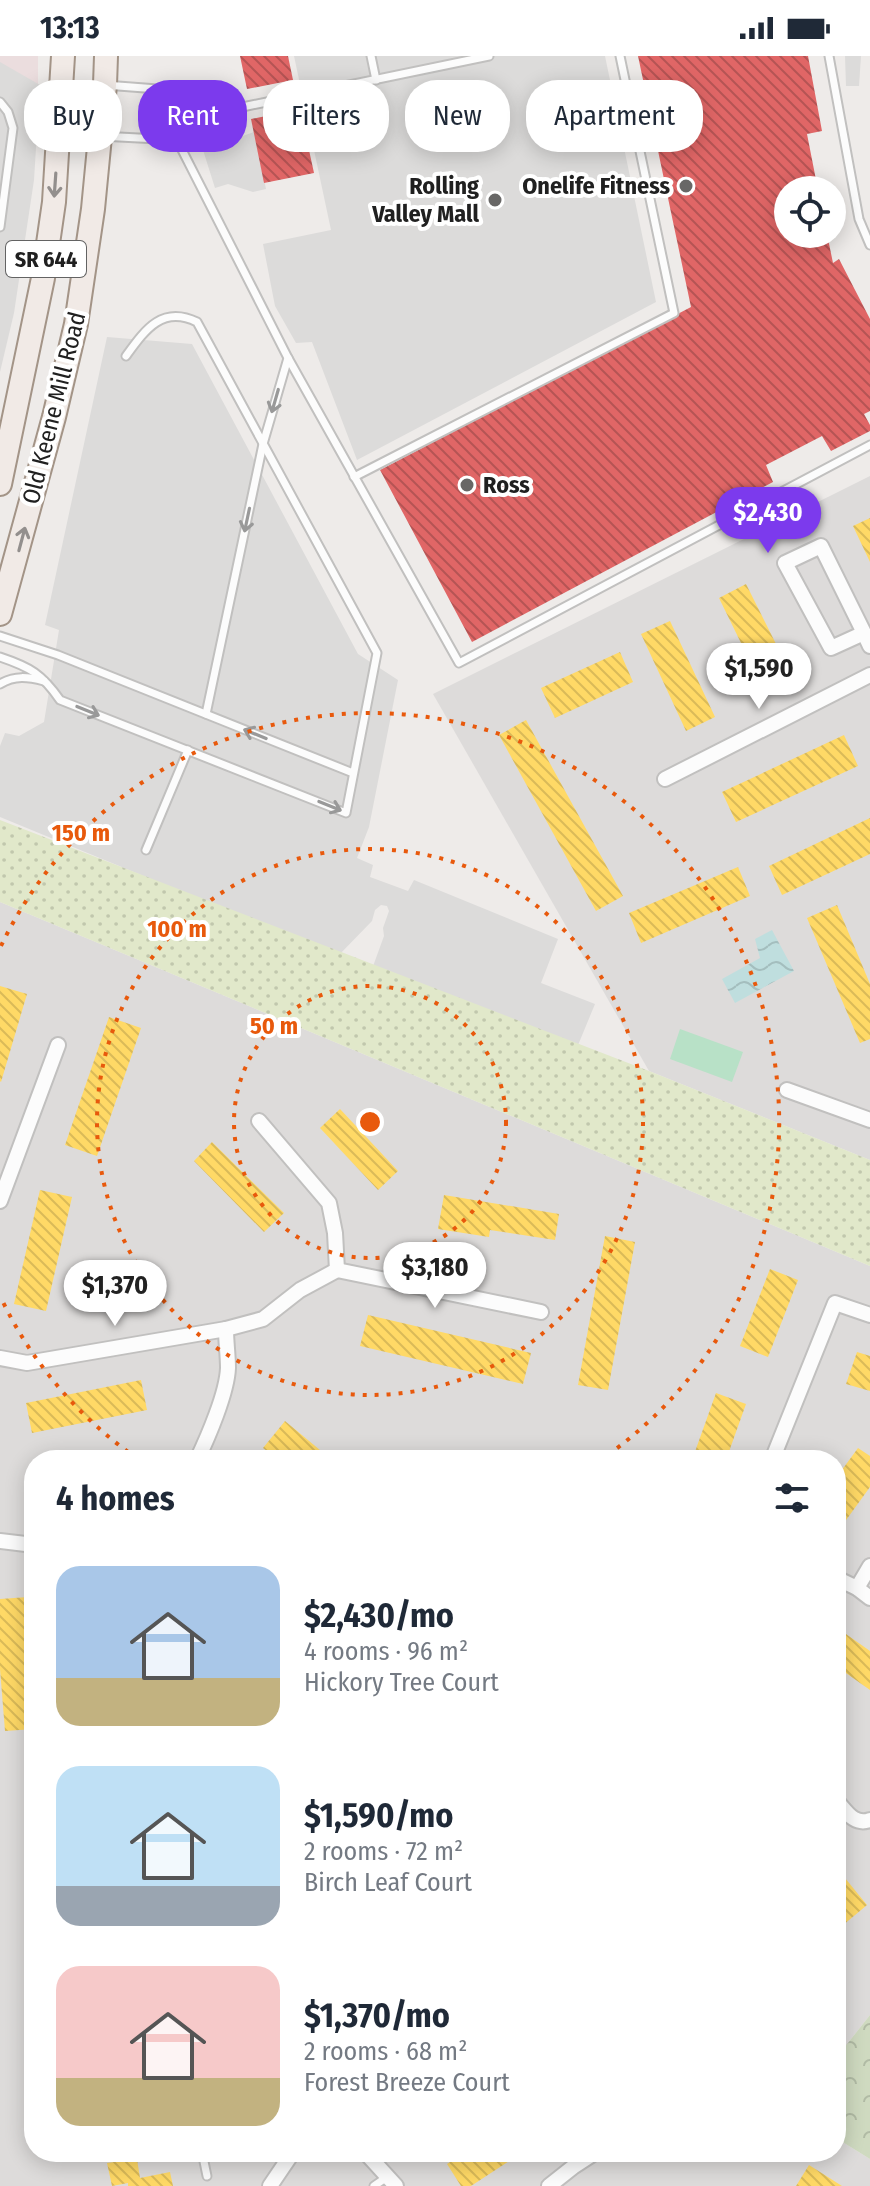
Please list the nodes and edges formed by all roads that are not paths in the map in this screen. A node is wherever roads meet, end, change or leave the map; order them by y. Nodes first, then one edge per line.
1 (63, 56) edge
2 (106, 56) edge
3 (371, 56) edge
4 (489, 56) edge
5 (620, 56) edge
6 (829, 56) edge
7 (62, 80) edge
8 (105, 80) edge
9 (376, 80) joint
10 (0, 102) edge
11 (57, 152) edge
12 (98, 152) edge
13 (183, 152) edge
14 (0, 227) edge
15 (870, 245) edge
16 (126, 356) dead end
17 (288, 358) junction
18 (263, 444) junction
19 (870, 445) edge
20 (354, 477) junction
21 (0, 484) edge
22 (0, 614) edge
23 (0, 636) edge
24 (867, 640) edge
25 (0, 657) edge
26 (870, 675) edge
27 (48, 682) junction
28 (0, 684) edge
29 (206, 714) junction
30 (188, 750) junction
31 (353, 773) junction
32 (665, 779) dead end
33 (146, 850) dead end
34 (58, 1045) dead end
35 (787, 1090) dead end
36 (870, 1120) edge
37 (259, 1121) dead end
38 (0, 1201) edge
39 (337, 1270) junction
40 (541, 1312) dead end
41 (870, 1315) edge
42 (226, 1329) junction
43 (0, 1358) edge
44 (201, 1450) edge
45 (776, 1450) edge
46 (0, 1541) edge
47 (24, 1544) edge
48 (870, 1566) edge
49 (846, 1583) edge
50 (857, 1588) junction
51 (870, 1598) edge
52 (846, 1811) edge
53 (870, 1820) edge
54 (204, 2162) edge
55 (286, 2162) edge
56 (374, 2162) edge
57 (581, 2162) edge
58 (207, 2176) dead end
59 (392, 2181) edge
60 (270, 2186) edge
61 (374, 2186) edge
62 (549, 2186) edge

1 - 7 main road, Old Keene Mill Road / SR 644
2 - 8 main road, Old Keene Mill Road / SR 644
3 - 9 lane
4 - 9 lane
5 - 20 lane
6 - 15 lane
10 - 14 lane
11 -> 21 main road, Old Keene Mill Road / SR 644
22 -> 12 main road, Old Keene Mill Road / SR 644
13 - 17 lane
16 - 18 lane
17 -> 18 lane
17 - 20 lane
18 -> 29 lane
18 - 31 lane
19 - 20 lane
23 - 29 lane
24 - 24 street
25 - 27 lane
26 - 32 street
27 - 28 lane
27 -> 30 lane
31 -> 29 lane
30 -> 31 lane
30 - 33 lane
34 - 38 street
35 - 36 street
37 - 39 street
39 - 40 street
39 - 42 street
41 - 45 street
42 - 43 street
42 - 44 street
46 - 47 street
48 - 50 street
49 - 50 street
50 - 51 street
52 - 53 street
54 - 58 lane
55 - 60 street
56 - 59 street
57 - 62 street
59 - 61 lane

